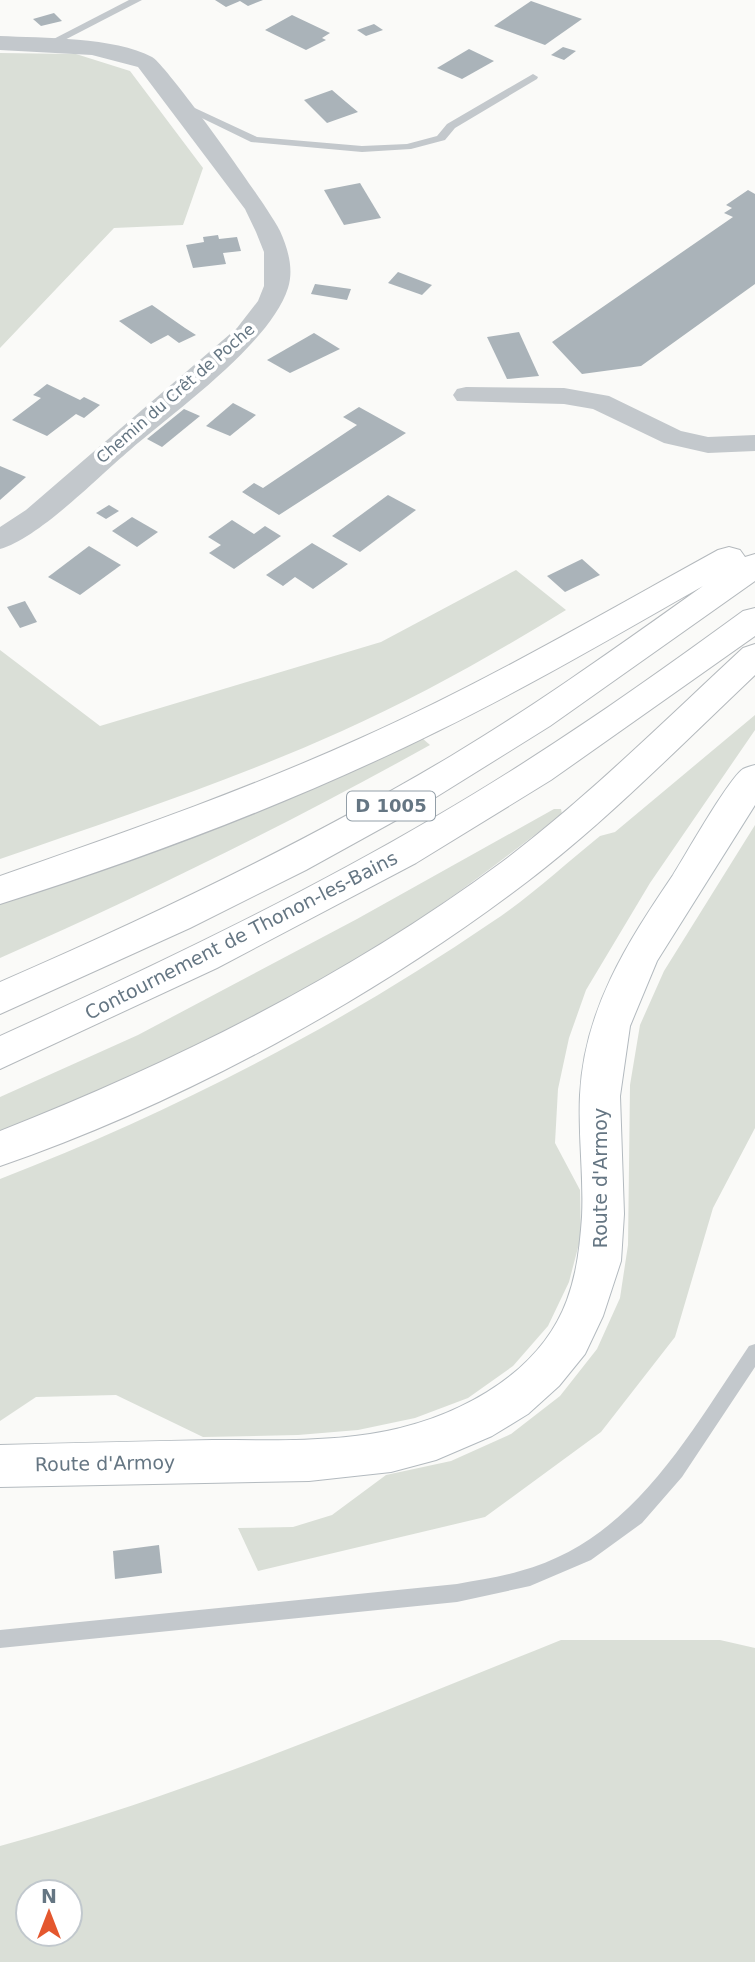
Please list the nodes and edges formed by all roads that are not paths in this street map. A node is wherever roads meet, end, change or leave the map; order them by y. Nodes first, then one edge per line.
1 (137, 0) edge
2 (0, 43) edge
3 (47, 45) junction
4 (533, 77) dead end
5 (175, 102) junction
6 (466, 395) dead end
7 (755, 443) edge
8 (0, 540) edge
9 (755, 544) edge
10 (755, 565) edge
11 (755, 619) edge
12 (755, 656) edge
13 (755, 778) edge
14 (0, 890) edge
15 (0, 999) edge
16 (0, 1053) edge
17 (0, 1149) edge
18 (755, 1352) edge
19 (0, 1466) edge
20 (0, 1639) edge

1 - 3 lane
2 - 3 street, Chemin du Crêt de Poche
3 - 5 street, Chemin du Crêt de Poche
4 - 5 lane
5 - 8 street, Chemin du Crêt de Poche
6 - 7 street
9 - 14 main road
10 - 15 main road, D 1005
11 - 16 main road, Contournement de Thonon-les-Bains / D 1005
12 - 17 main road
13 - 19 main road, Route d'Armoy
18 - 20 lane

